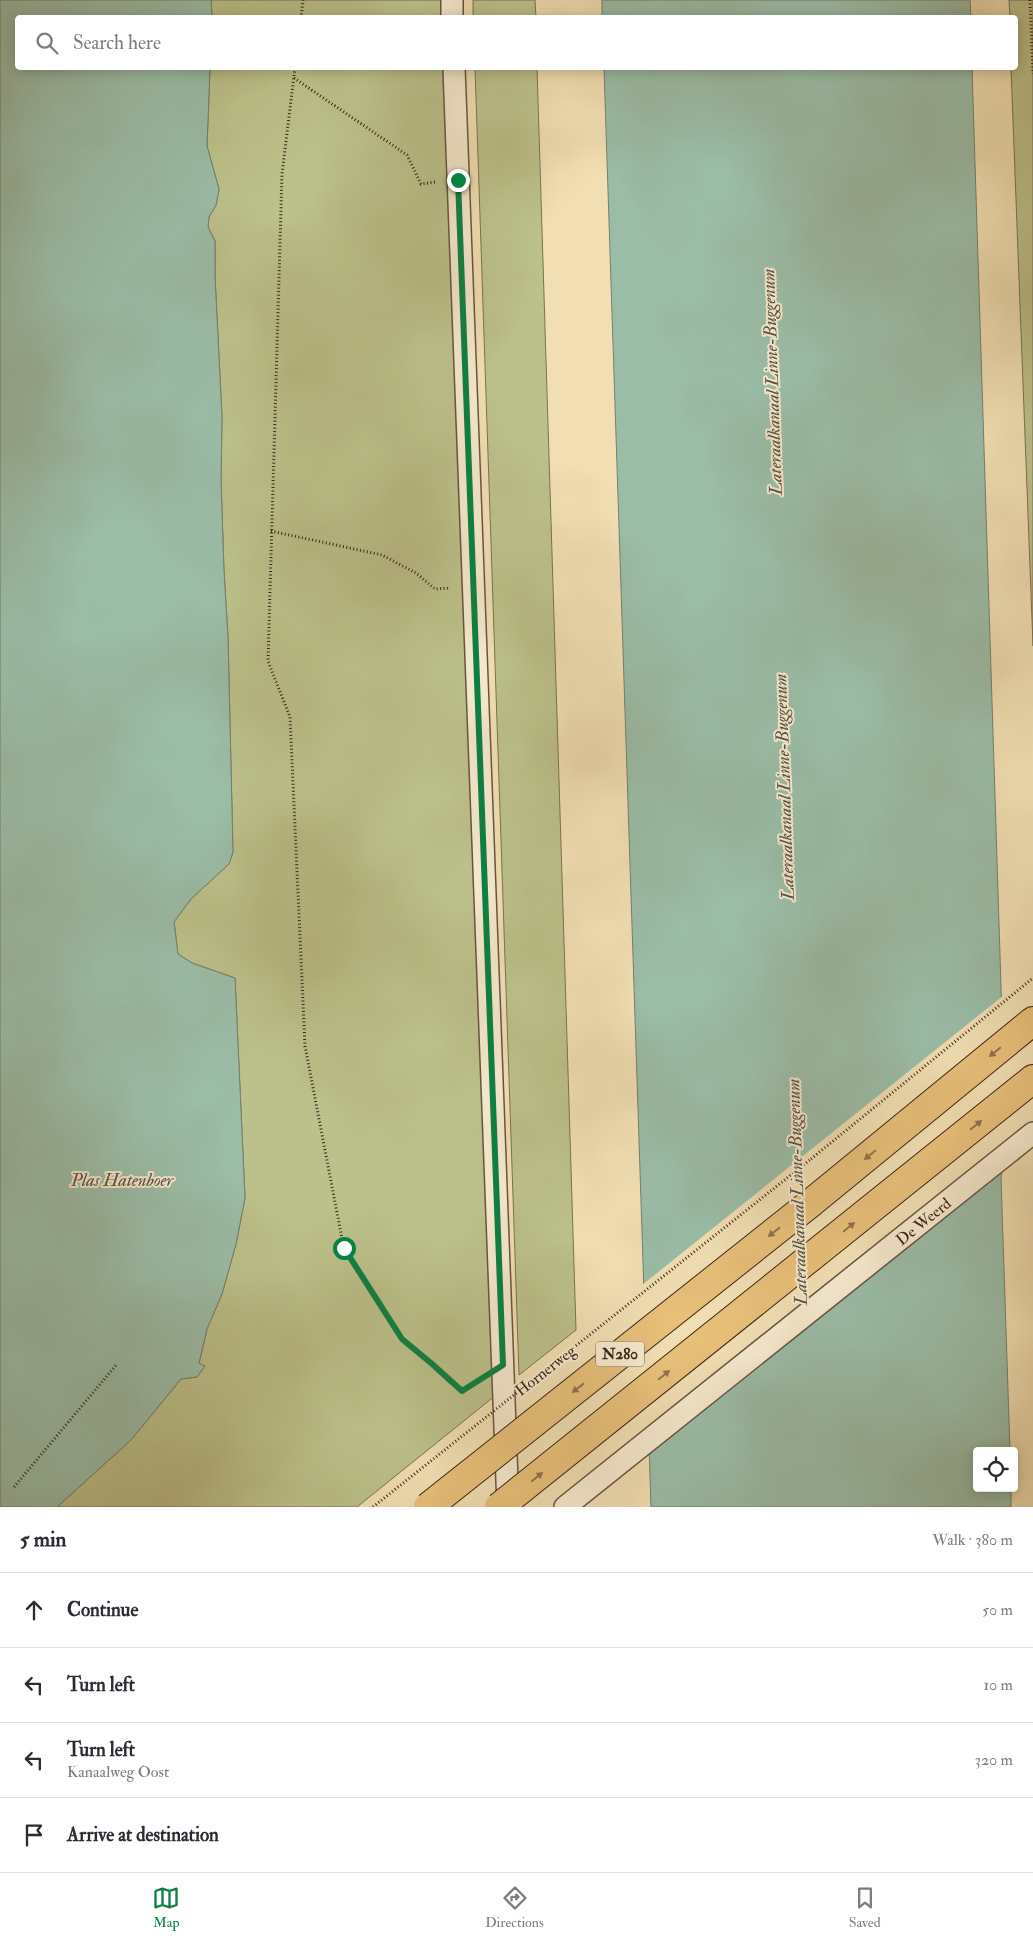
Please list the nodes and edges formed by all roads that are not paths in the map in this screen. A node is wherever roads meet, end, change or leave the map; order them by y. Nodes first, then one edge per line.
1 (452, 0) edge
2 (452, 15) edge
3 (454, 70) edge
4 (1033, 1021) edge
5 (1033, 1079) edge
6 (1033, 1133) edge
7 (428, 1507) edge
8 (499, 1507) edge
9 (508, 1507) edge
10 (565, 1507) edge

1 - 2 street
3 - 9 street
4 -> 7 highway, N280, bridge
8 -> 5 highway, N280, bridge
6 - 10 street, De Weerd

